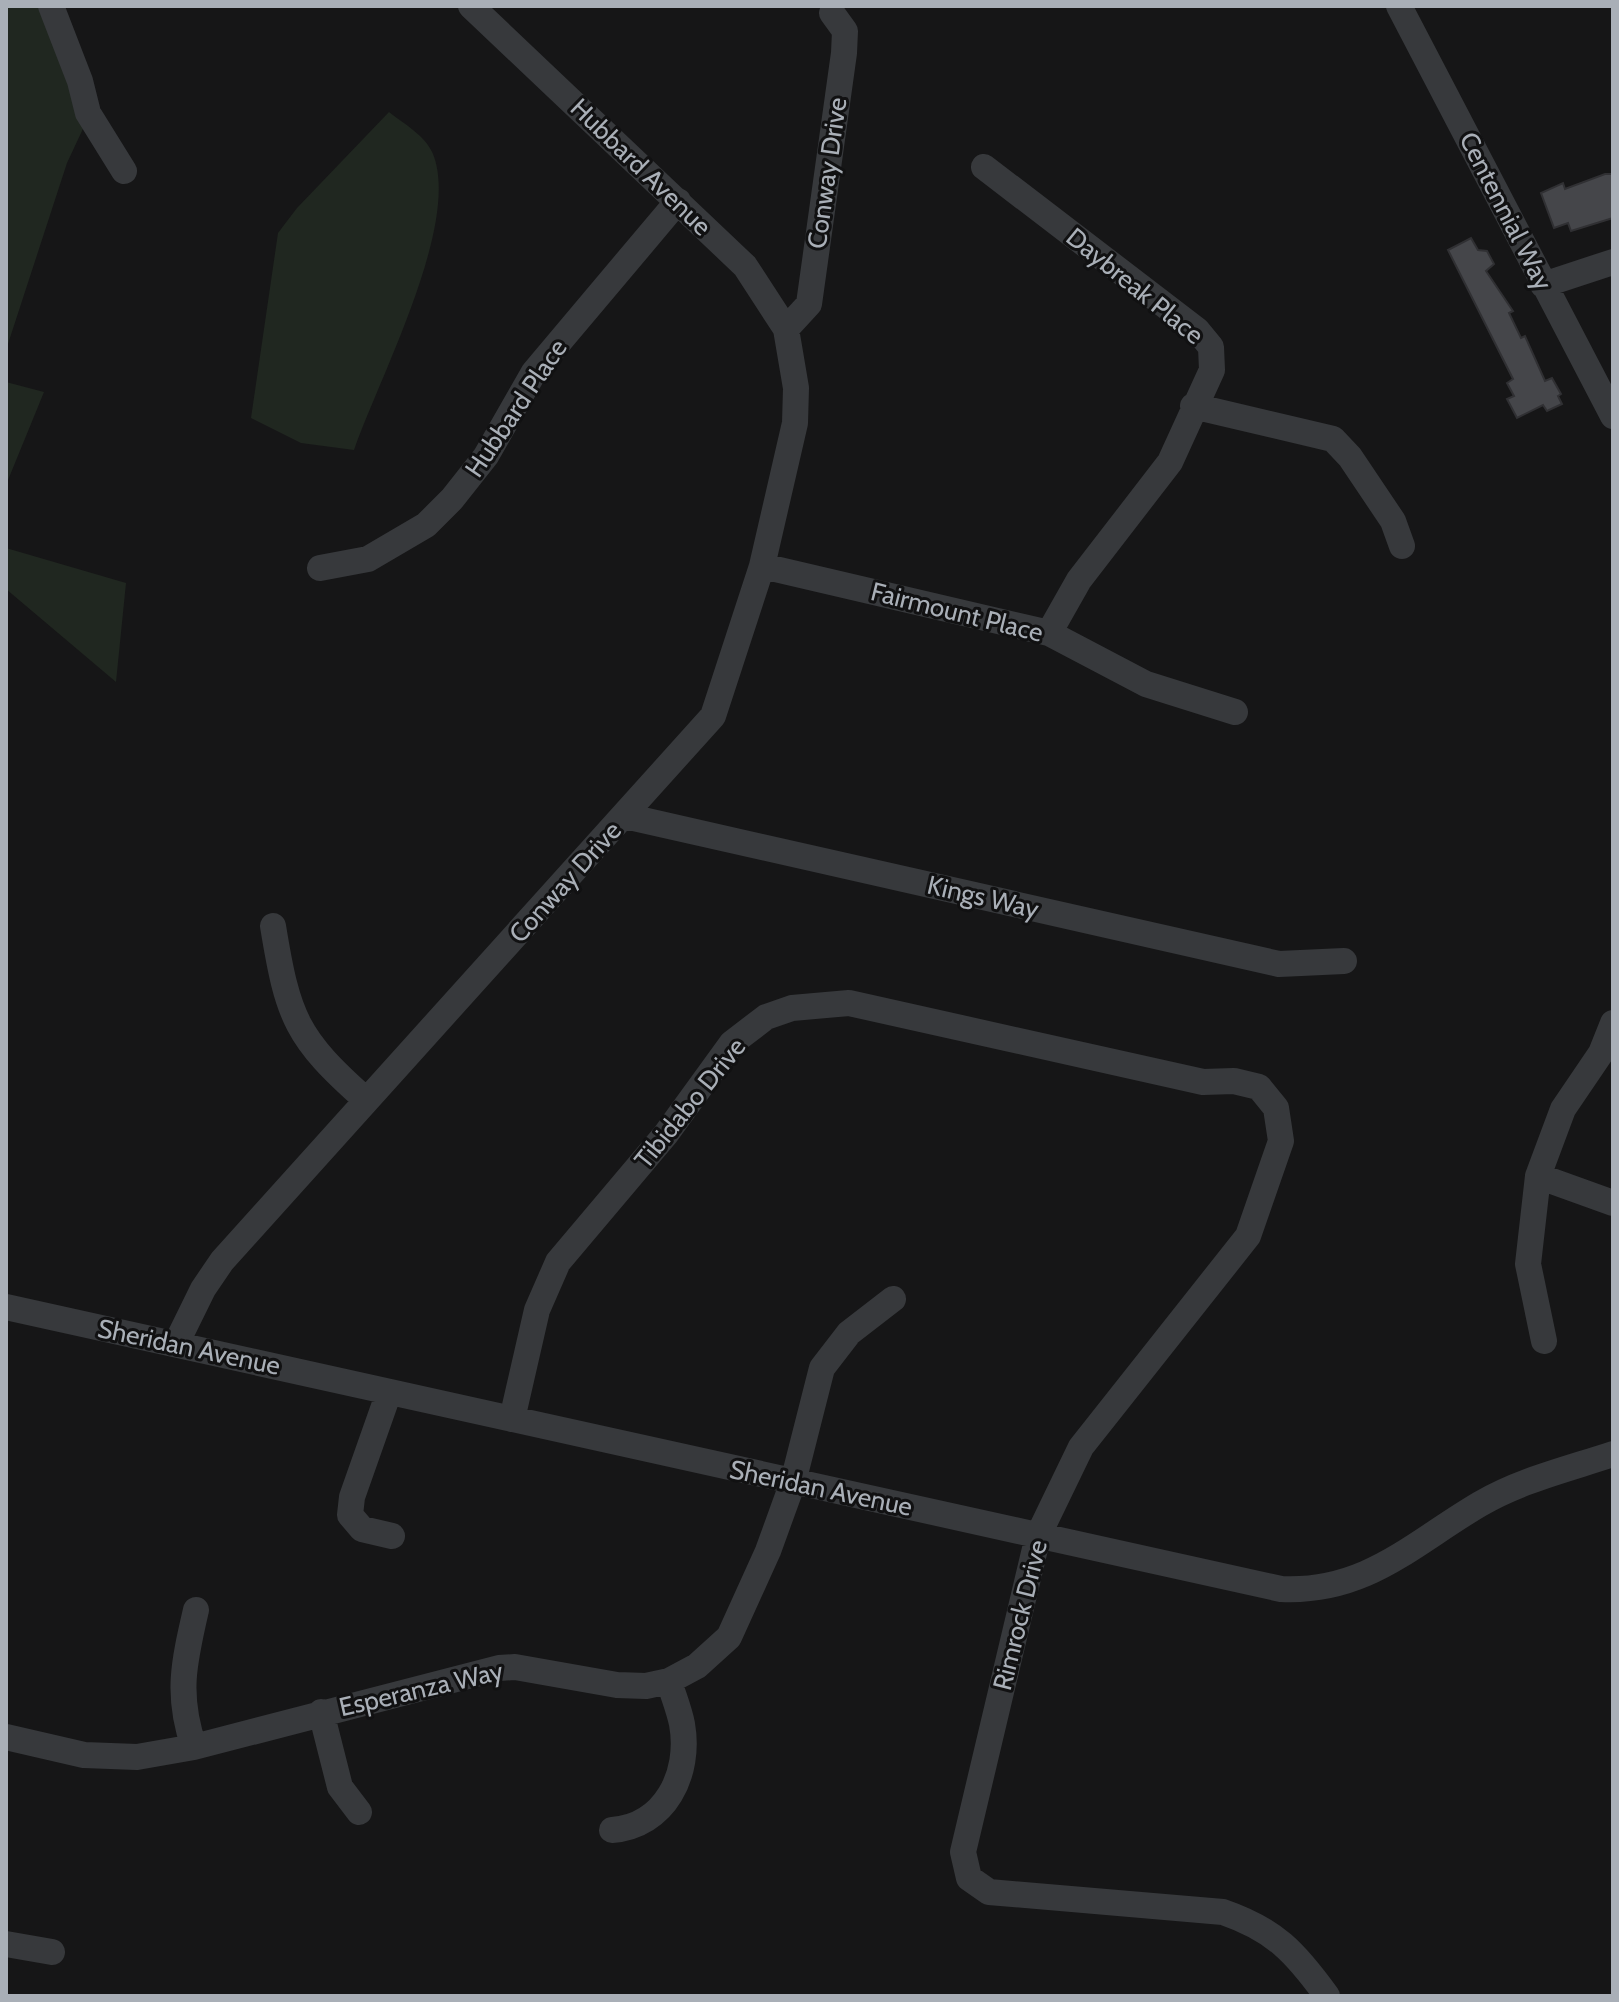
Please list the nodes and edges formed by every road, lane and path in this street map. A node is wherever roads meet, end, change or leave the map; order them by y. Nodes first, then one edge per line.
1 (51, 6) edge
2 (471, 6) edge
3 (1399, 6) edge
4 (832, 13) dead end
5 (984, 167) dead end
6 (124, 171) dead end
7 (678, 201) junction
8 (1613, 262) edge
9 (1543, 285) junction
10 (787, 336) junction
11 (1193, 406) junction
12 (1613, 416) edge
13 (1402, 546) dead end
14 (762, 566) junction
15 (320, 568) dead end
16 (1049, 633) junction
17 (1235, 712) dead end
18 (625, 816) junction
19 (273, 926) dead end
20 (1344, 961) dead end
21 (1613, 1023) edge
22 (1203, 1082) joint
23 (366, 1100) junction
24 (1538, 1176) junction
25 (1613, 1203) edge
26 (893, 1299) dead end
27 (6, 1307) edge
28 (1544, 1341) dead end
29 (176, 1344) junction
30 (389, 1392) junction
31 (512, 1419) junction
32 (1613, 1454) edge
33 (793, 1482) junction
34 (392, 1536) dead end
35 (1038, 1536) junction
36 (196, 1610) dead end
37 (669, 1681) junction
38 (321, 1712) junction
39 (6, 1737) edge
40 (194, 1747) junction
41 (359, 1812) dead end
42 (612, 1830) dead end
43 (6, 1944) edge
44 (52, 1952) dead end
45 (1327, 1996) edge

1 - 6 street
2 - 7 street, Hubbard Avenue
3 - 9 street, Centennial Way
4 - 10 street, Conway Drive
5 - 11 street, Daybreak Place
7 - 10 street, Hubbard Avenue
7 - 15 street, Hubbard Place
8 - 9 street
9 - 12 street, Centennial Way
10 - 14 street, Conway Drive
11 - 13 street
11 - 16 street, Daybreak Place
14 - 16 street, Fairmount Place
14 - 18 street, Conway Drive
16 - 17 street, Fairmount Place
18 - 20 street, Kings Way
18 - 23 street, Conway Drive
19 - 23 street
21 - 24 street
22 - 31 street, Tibidabo Drive
22 - 35 street, Rimrock Drive
23 - 29 street, Conway Drive
24 - 25 street
24 - 28 street
26 - 33 street, Esperanza Way
27 - 29 street, Sheridan Avenue
29 - 30 street, Sheridan Avenue
30 - 31 street, Sheridan Avenue
30 - 34 street
31 - 33 street, Sheridan Avenue
32 - 35 street, Sheridan Avenue
33 - 35 street, Sheridan Avenue
33 - 37 street, Esperanza Way
35 - 45 street, Rimrock Drive
36 - 40 street
37 - 38 street, Esperanza Way
37 - 42 street
38 - 40 street, Esperanza Way
38 - 41 street
39 - 40 street, Esperanza Way
43 - 44 street

